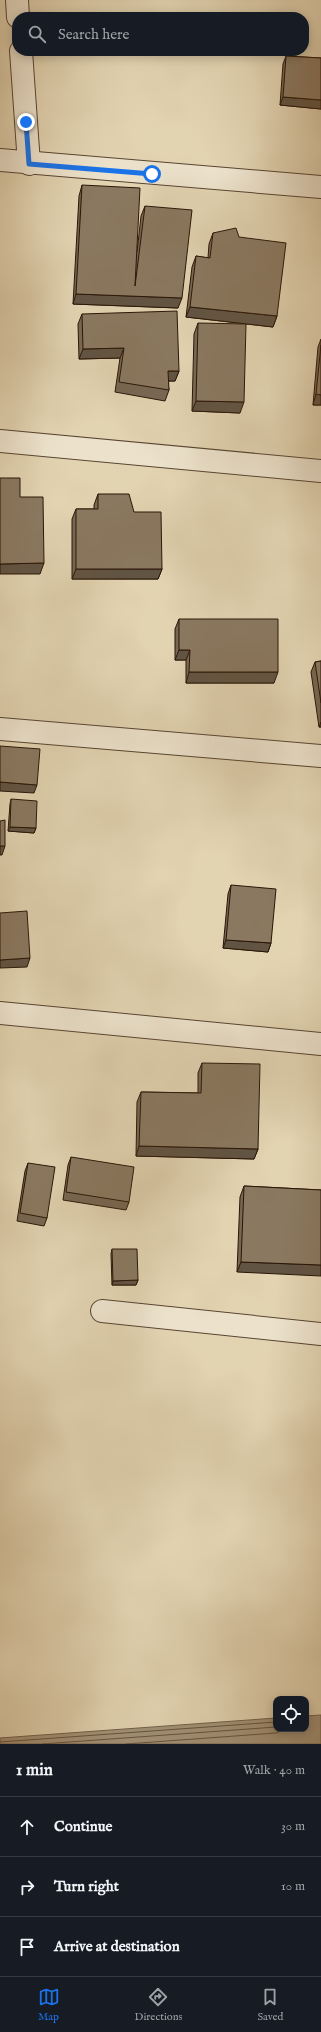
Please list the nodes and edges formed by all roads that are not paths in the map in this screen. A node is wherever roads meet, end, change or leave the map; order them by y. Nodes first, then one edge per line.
1 (17, 0) edge
2 (18, 12) edge
3 (21, 56) edge
4 (0, 160) edge
5 (29, 164) junction
6 (321, 187) edge
7 (0, 441) edge
8 (321, 471) edge
9 (0, 729) edge
10 (321, 756) edge
11 (0, 1013) edge
12 (321, 1044) edge
13 (102, 1311) dead end
14 (321, 1334) edge

1 - 2 street
3 - 5 street
4 - 5 street
5 - 6 street
7 - 8 street
9 - 10 street
11 - 12 street
13 - 14 street

